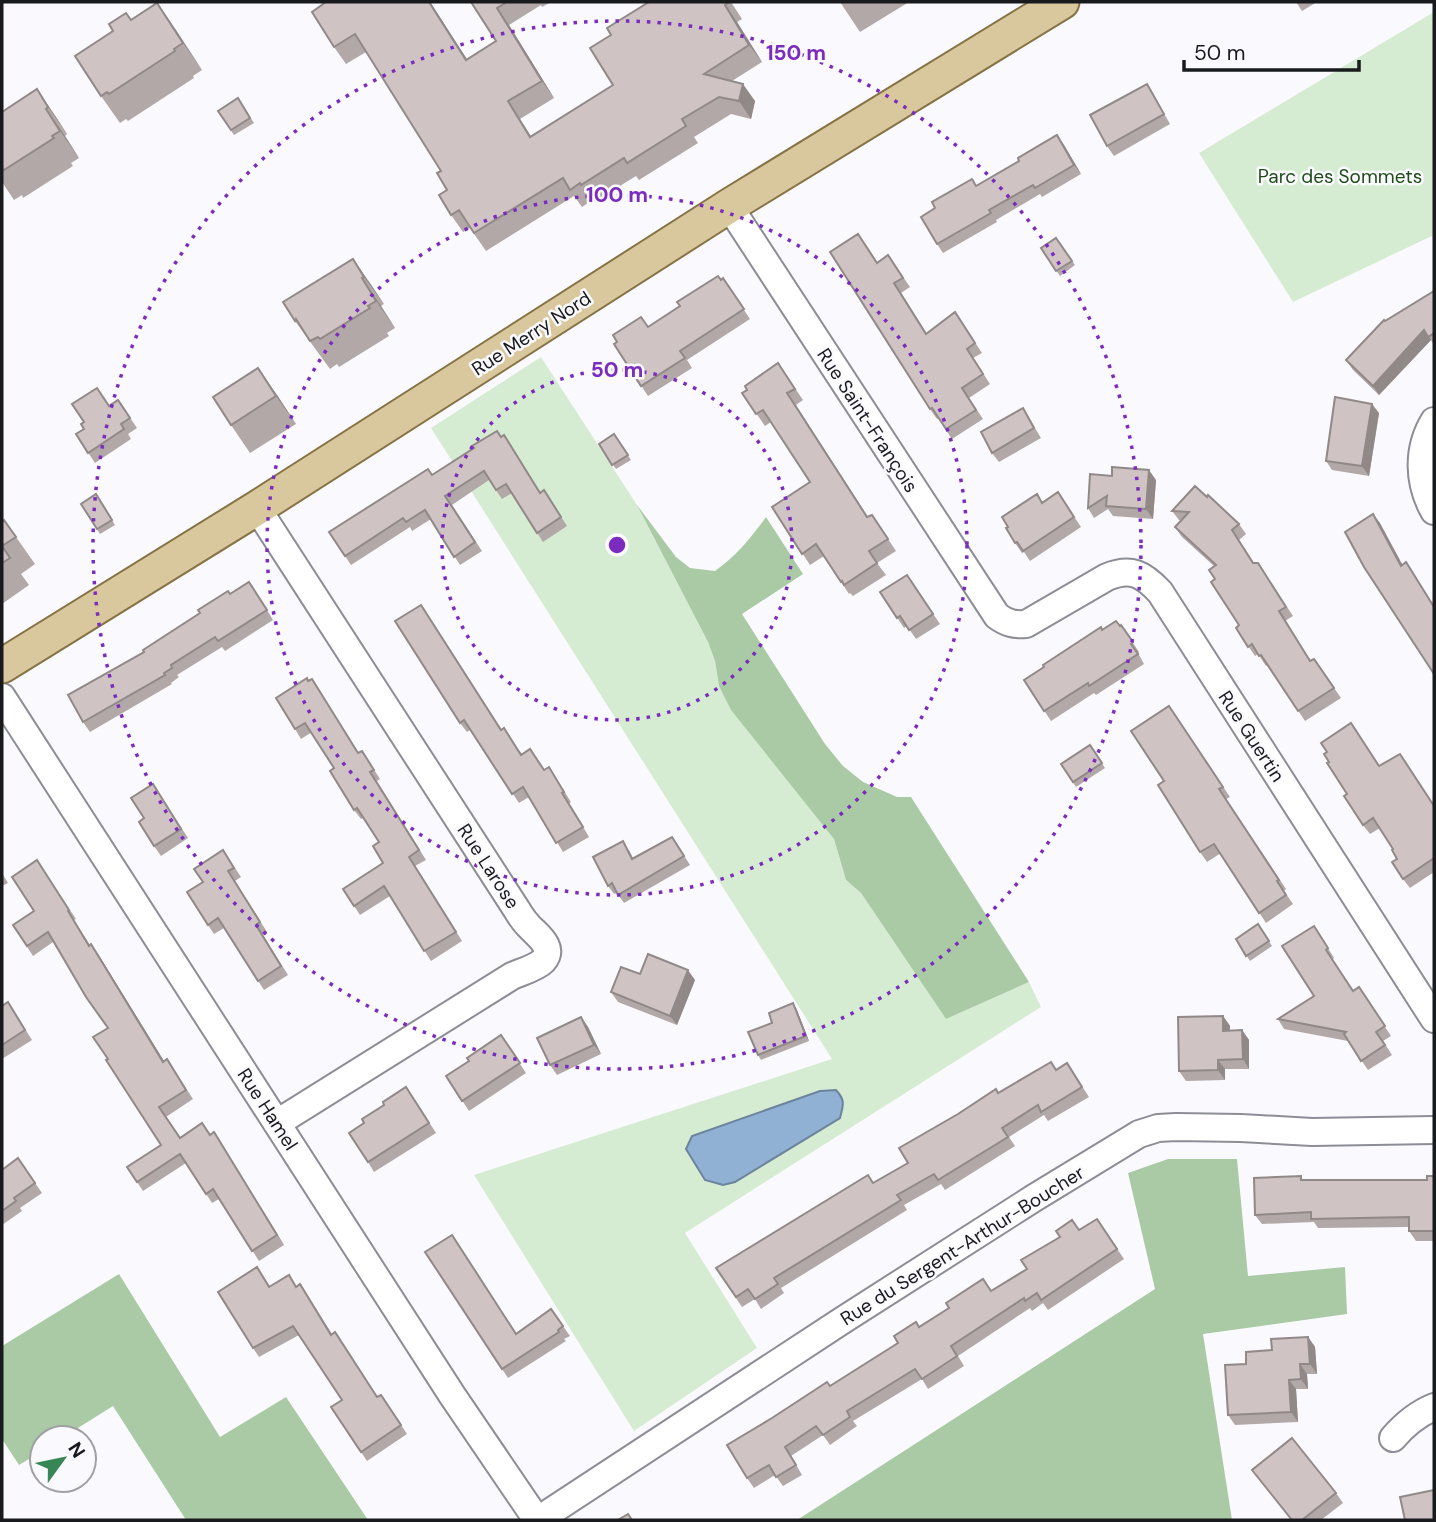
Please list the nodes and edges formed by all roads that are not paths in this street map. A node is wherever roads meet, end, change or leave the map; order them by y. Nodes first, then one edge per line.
1 (1062, 2) edge
2 (729, 206) junction
3 (1434, 421) edge
4 (257, 508) junction
5 (1434, 511) edge
6 (1016, 625) joint
7 (2, 666) edge
8 (2, 697) edge
9 (1434, 1019) edge
10 (277, 1123) junction
11 (1434, 1129) edge
12 (1434, 1407) edge
13 (1393, 1438) dead end
14 (537, 1520) edge

1 - 2 main road, Rue Merry Nord
2 - 4 main road, Rue Merry Nord
2 - 6 street, Rue Saint-François
3 - 5 street
4 - 7 main road, Rue Merry Nord
4 - 10 street, Rue Larose
6 - 9 street, Rue Guertin
8 - 10 street, Rue Hamel
10 - 14 street, Rue Hamel
11 - 14 street, Rue du Sergent-Arthur-Boucher
12 - 13 street

